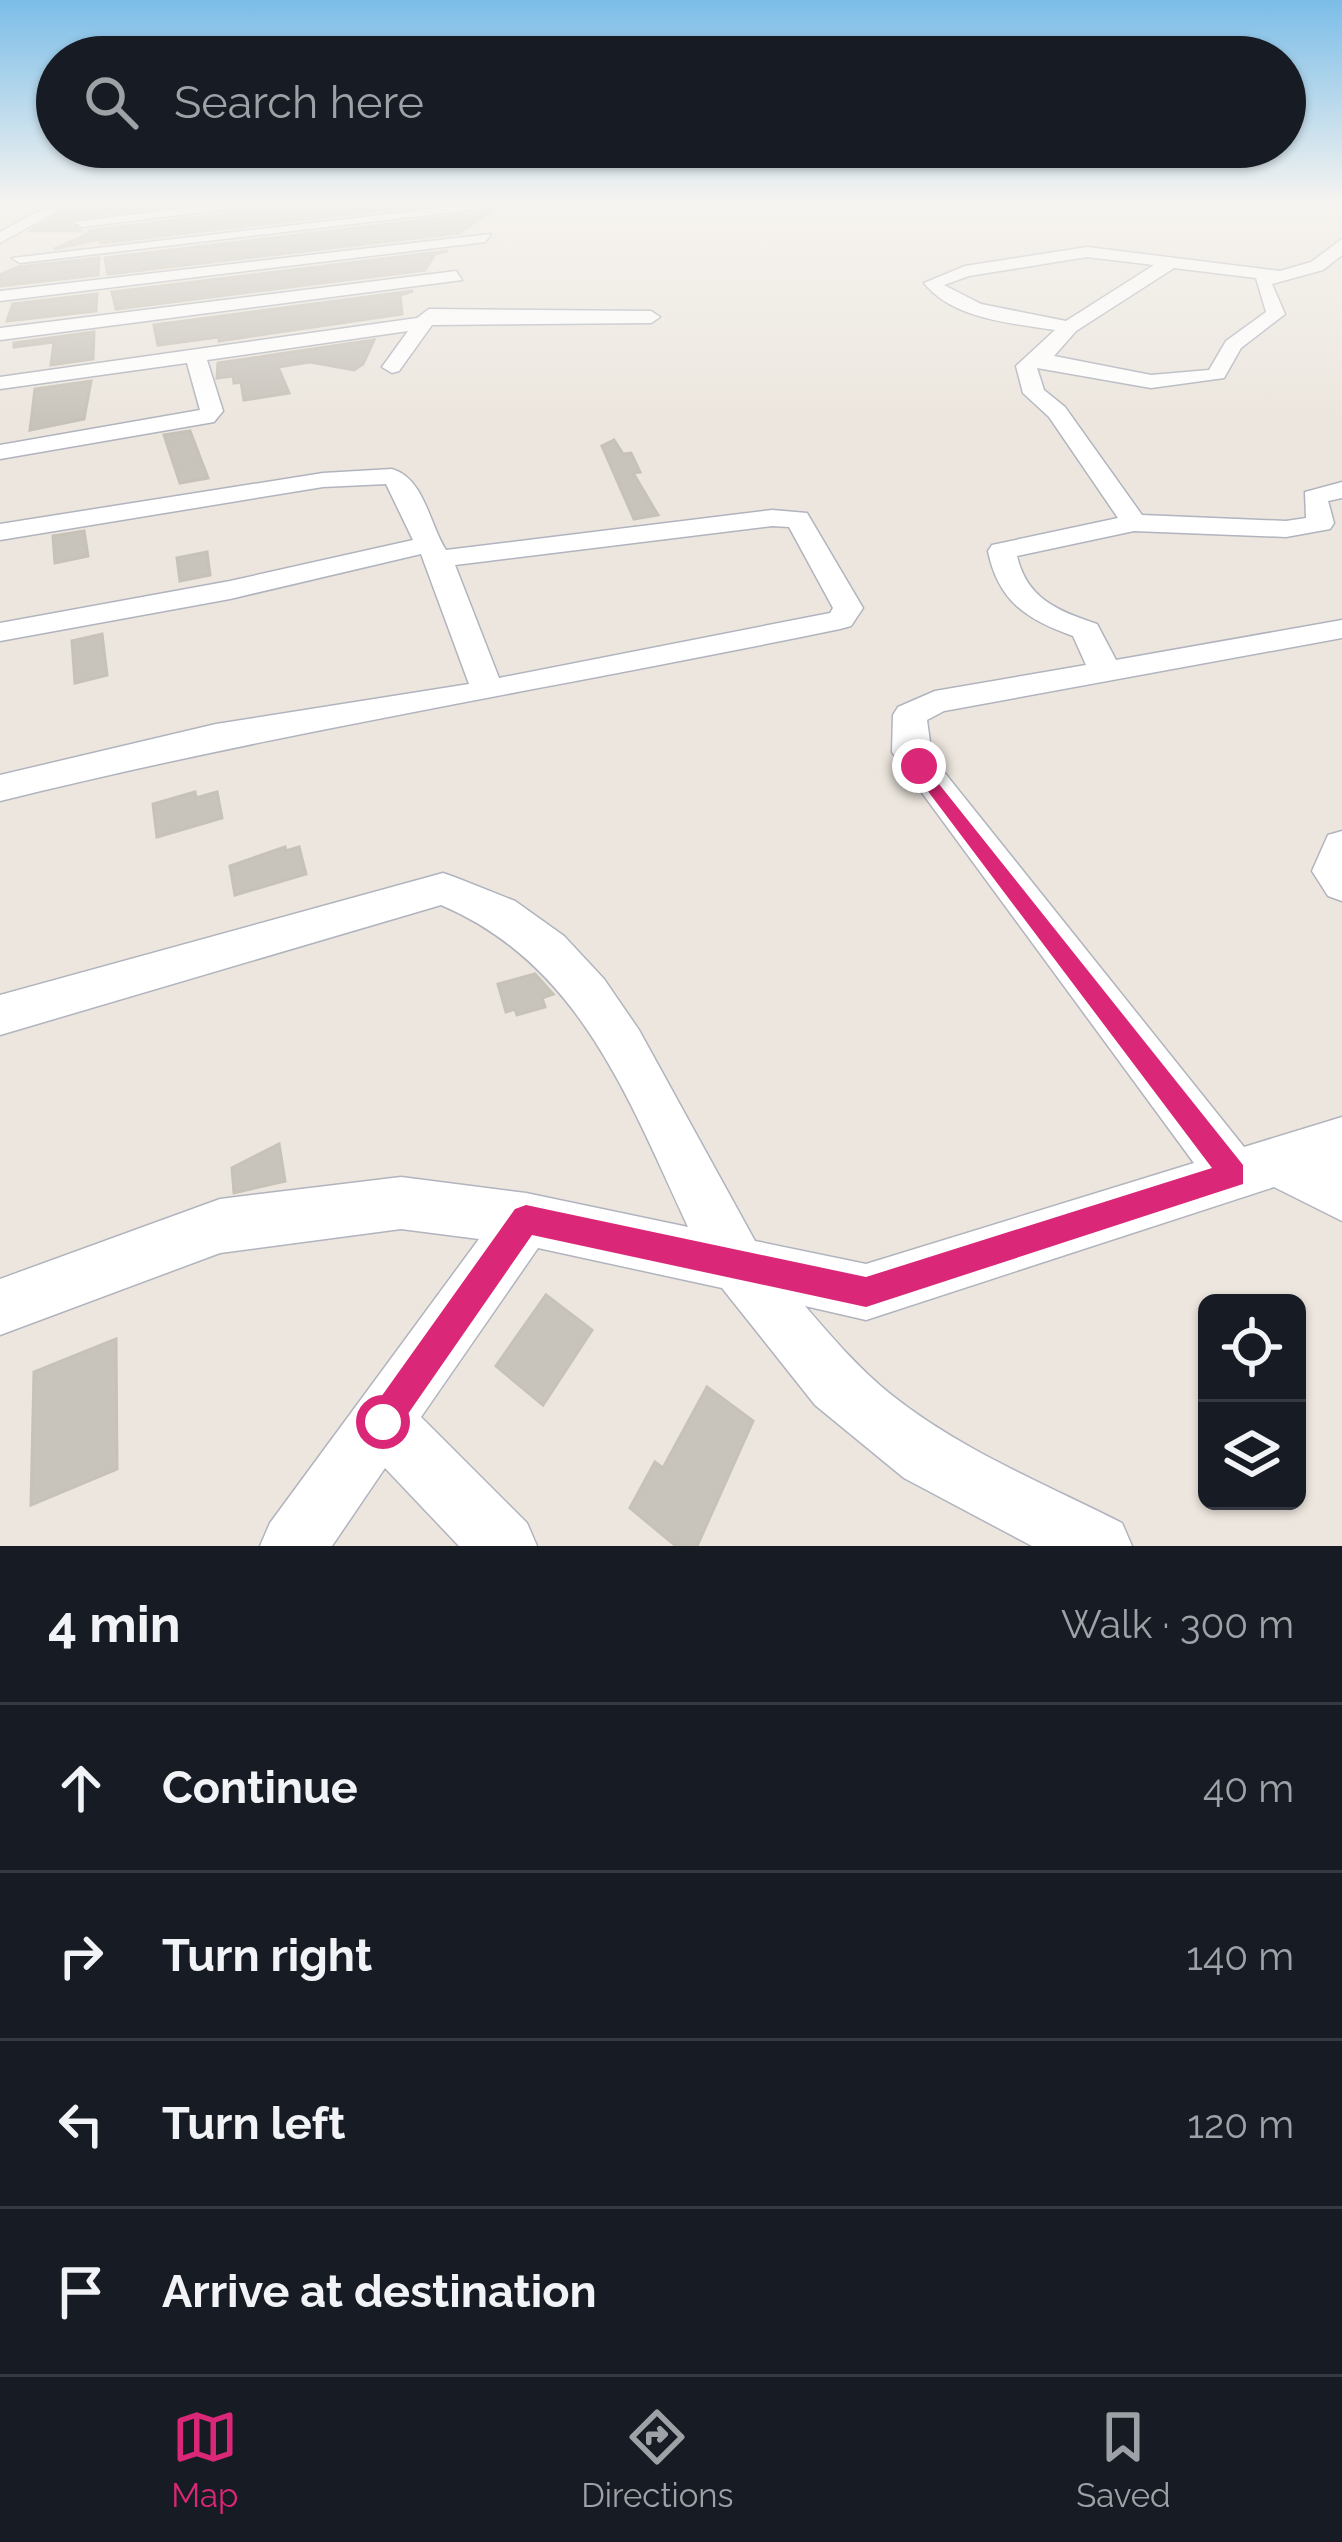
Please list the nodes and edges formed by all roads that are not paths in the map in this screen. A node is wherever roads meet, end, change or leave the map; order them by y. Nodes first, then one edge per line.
1 (163, 276) edge
2 (455, 276) edge
3 (456, 276) edge
4 (962, 276) edge
5 (1150, 276) edge
6 (1279, 276) edge
7 (0, 296) edge
8 (651, 317) dead end
9 (424, 321) junction
10 (1069, 327) junction
11 (0, 334) edge
12 (195, 355) junction
13 (1040, 358) junction
14 (392, 367) dead end
15 (0, 383) edge
16 (0, 452) edge
17 (1342, 490) edge
18 (1134, 523) junction
19 (0, 532) edge
20 (432, 552) junction
21 (1342, 629) edge
22 (0, 632) edge
23 (1107, 675) junction
24 (488, 692) junction
25 (0, 788) edge
26 (1342, 845) edge
27 (1342, 885) edge
28 (0, 1015) edge
29 (1342, 1141) edge
30 (1255, 1168) junction
31 (1342, 1196) edge
32 (526, 1219) junction
33 (739, 1265) junction
34 (0, 1307) edge
35 (383, 1422) junction
36 (293, 1546) edge
37 (504, 1546) edge
38 (1099, 1546) edge

1 - 7 street
2 - 11 street
3 - 9 street
4 - 10 street
5 - 10 street
6 - 13 street
8 - 9 street
9 - 12 street
9 - 14 street
10 - 13 street
12 - 15 street
12 - 16 street
13 - 18 street
17 - 18 street
18 - 23 street
19 - 20 street
20 - 22 street
20 - 24 street
20 - 24 street
21 - 23 street
23 - 30 street
24 - 25 street
26 - 27 street
28 - 33 street
29 - 30 street
30 - 31 street
30 - 33 street
32 - 33 street
32 - 34 street
32 - 35 street
33 - 38 street
35 - 36 street
35 - 37 street

